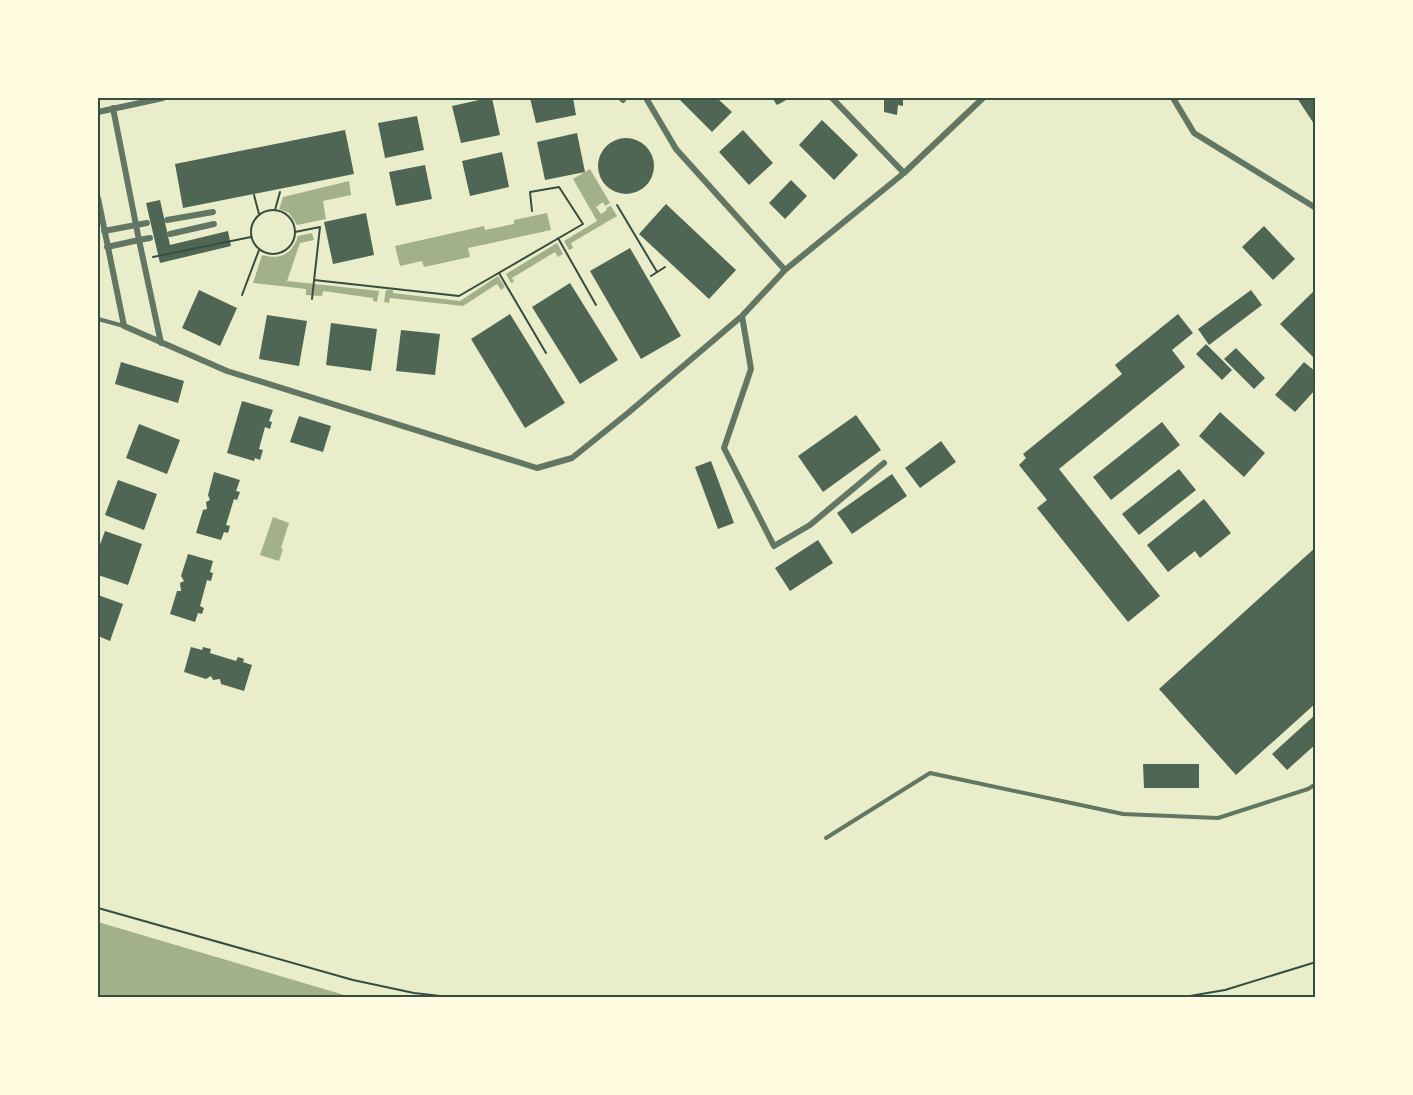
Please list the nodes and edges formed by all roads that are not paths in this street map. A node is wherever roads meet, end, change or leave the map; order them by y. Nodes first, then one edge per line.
1 (163, 98) edge
2 (646, 98) edge
3 (832, 98) edge
4 (983, 98) edge
5 (1173, 98) edge
6 (113, 108) junction
7 (98, 112) edge
8 (904, 173) junction
9 (98, 198) edge
10 (1316, 208) edge
11 (213, 212) dead end
12 (167, 220) dead end
13 (147, 223) dead end
14 (214, 224) dead end
15 (136, 225) junction
16 (104, 231) junction
17 (170, 234) dead end
18 (150, 238) dead end
19 (139, 240) junction
20 (107, 247) junction
21 (785, 270) junction
22 (742, 316) junction
23 (98, 318) edge
24 (124, 326) junction
25 (161, 343) junction
26 (884, 463) dead end
27 (1316, 784) edge
28 (826, 838) dead end

1 - 6 street
2 - 21 street
3 - 8 street
4 - 8 street
5 - 10 street
6 - 7 street
6 - 15 street
8 - 21 street
9 - 16 street
11 - 12 street
13 - 15 street
14 - 17 street
15 - 16 street
15 - 19 street
16 - 20 street
18 - 19 street
19 - 20 street
19 - 25 street
20 - 24 street
21 - 22 street
22 - 25 street
22 - 26 street
23 - 24 lane
24 - 25 street
27 - 28 lane

